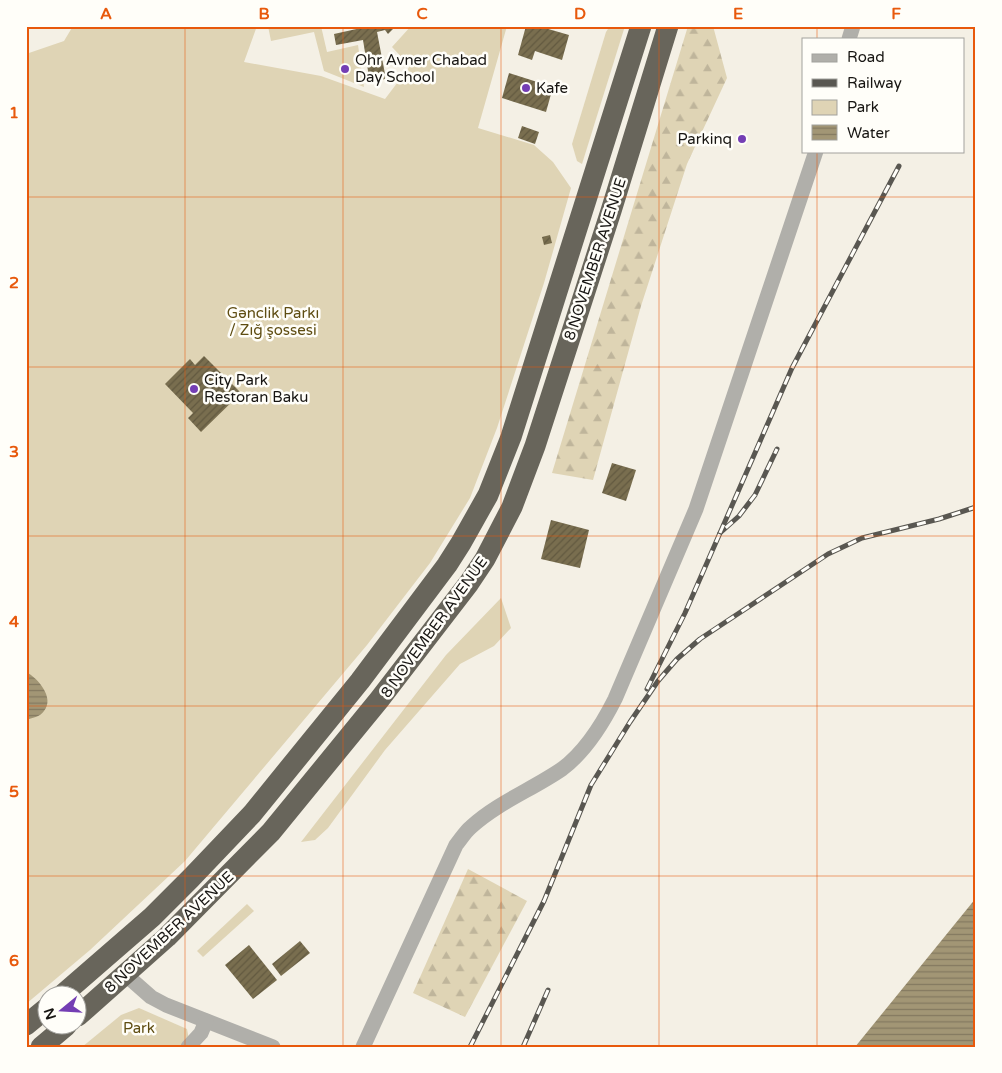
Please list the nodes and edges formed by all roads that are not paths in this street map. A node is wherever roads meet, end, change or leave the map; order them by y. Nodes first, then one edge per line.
1 (641, 26) edge
2 (668, 26) edge
3 (853, 26) edge
4 (849, 38) edge
5 (816, 152) edge
6 (126, 975) junction
7 (73, 986) edge
8 (88, 1007) edge
9 (38, 1015) edge
10 (206, 1021) junction
11 (26, 1025) edge
12 (54, 1036) edge
13 (41, 1047) edge
14 (188, 1047) edge
15 (272, 1047) edge
16 (363, 1047) edge

1 - 7 highway, 8 NOVEMBER AVENUE
2 - 6 highway, 8 NOVEMBER AVENUE
3 - 4 street
5 - 16 street
6 - 8 highway, 8 NOVEMBER AVENUE
6 - 10 street
9 - 11 highway
10 - 14 street
10 - 15 street
12 - 13 highway

